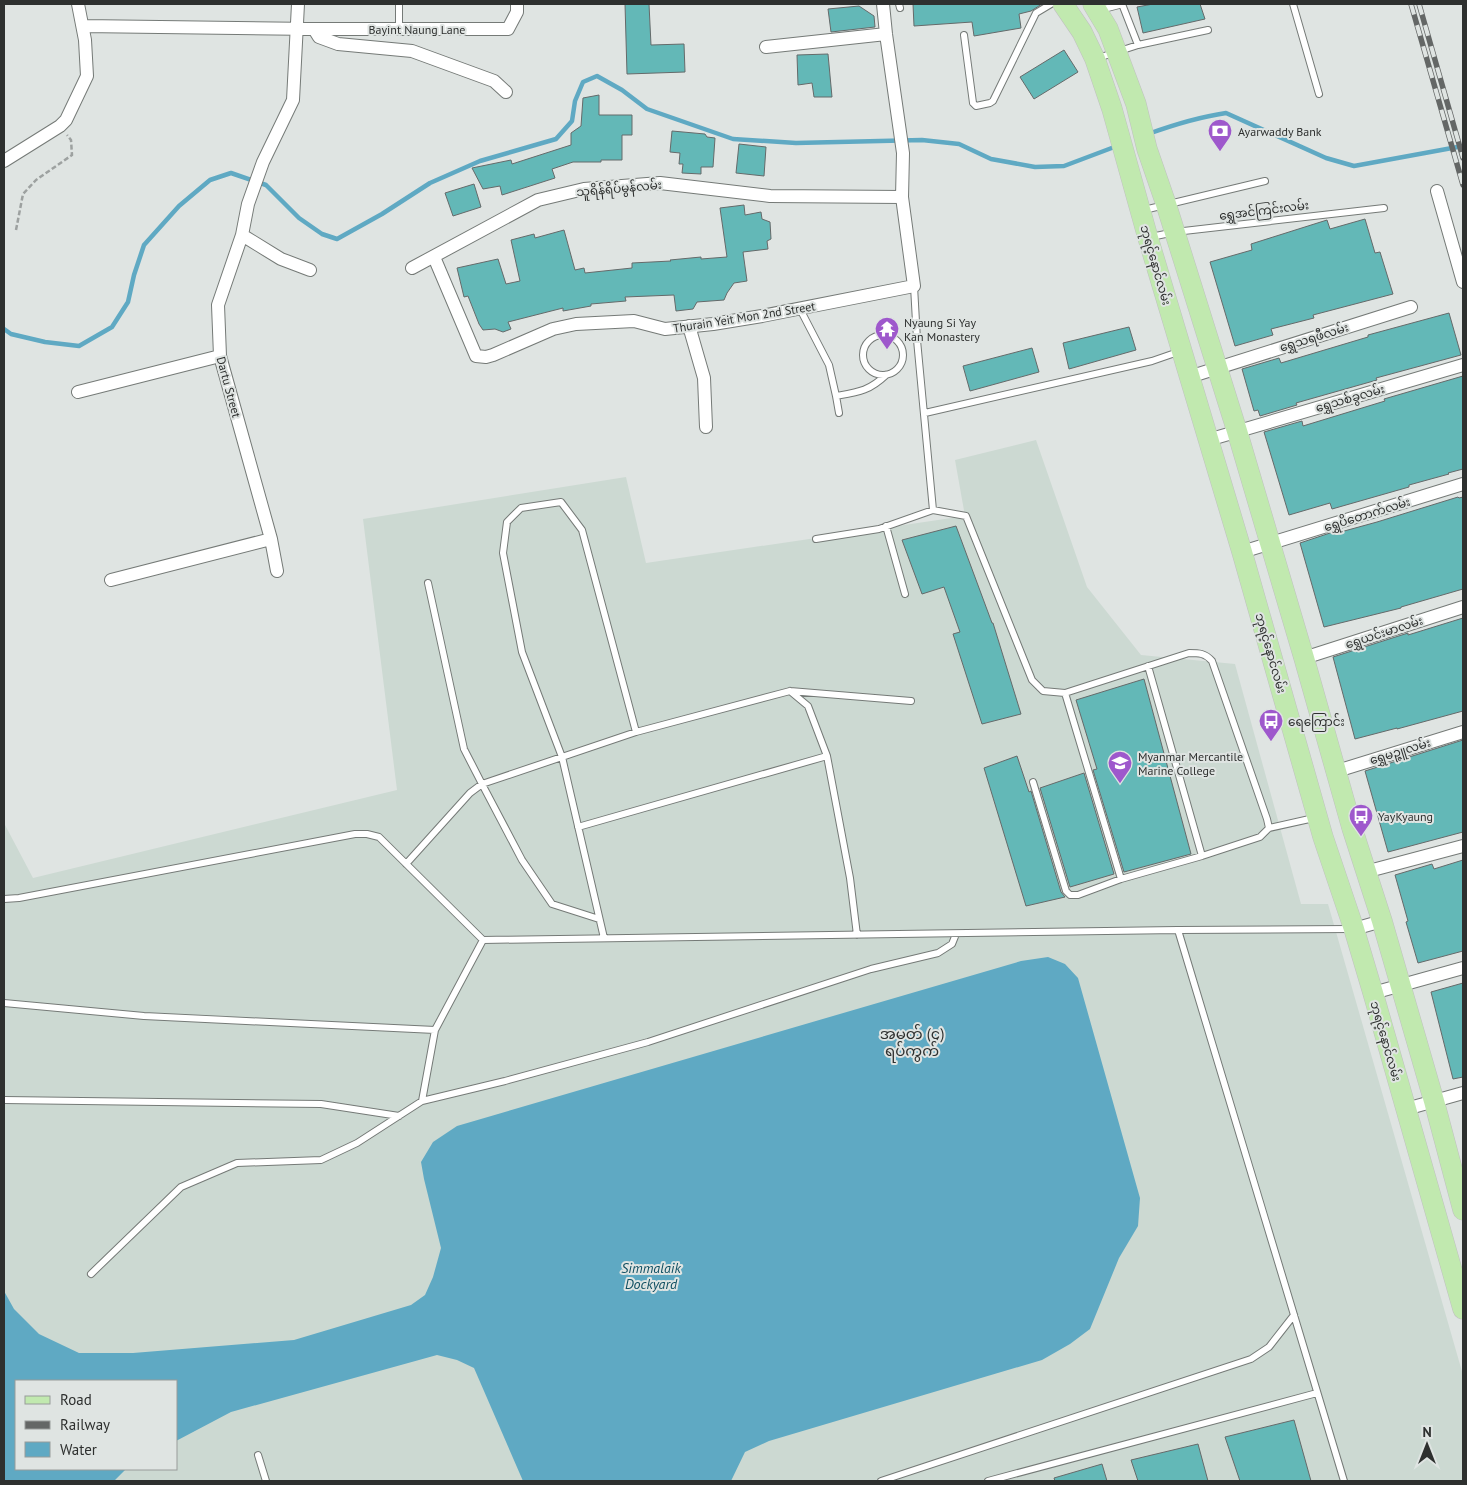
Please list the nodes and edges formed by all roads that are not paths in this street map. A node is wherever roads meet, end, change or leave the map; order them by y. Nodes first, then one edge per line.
1 (78, 4) edge
2 (298, 4) edge
3 (399, 4) edge
4 (517, 4) edge
5 (883, 4) edge
6 (1051, 4) edge
7 (1063, 4) edge
8 (1122, 4) edge
9 (1293, 4) edge
10 (1094, 7) edge
11 (83, 26) junction
12 (298, 29) junction
13 (314, 29) junction
14 (399, 29) junction
15 (1208, 30) dead end
16 (886, 34) junction
17 (964, 35) dead end
18 (1138, 45) junction
19 (766, 47) dead end
20 (1117, 51) junction
21 (1095, 59) junction
22 (506, 92) dead end
23 (1319, 94) dead end
24 (4, 161) edge
25 (1265, 181) dead end
26 (1437, 191) dead end
27 (902, 198) junction
28 (1166, 204) junction
29 (1384, 208) dead end
30 (1140, 210) junction
31 (1175, 232) junction
32 (242, 235) junction
33 (1148, 238) junction
34 (434, 257) junction
35 (412, 268) dead end
36 (310, 270) dead end
37 (1463, 282) edge
38 (914, 286) junction
39 (1411, 307) dead end
40 (800, 309) junction
41 (689, 326) junction
42 (1181, 351) junction
43 (220, 356) junction
44 (1463, 365) edge
45 (1217, 367) junction
46 (886, 375) junction
47 (1189, 377) junction
48 (78, 392) dead end
49 (836, 396) junction
50 (838, 413) dead end
51 (925, 413) junction
52 (706, 427) dead end
53 (1236, 431) junction
54 (1208, 440) junction
55 (1463, 484) edge
56 (932, 510) junction
57 (886, 526) junction
58 (271, 538) junction
59 (816, 539) dead end
60 (1270, 544) junction
61 (1242, 552) junction
62 (277, 571) dead end
63 (111, 580) dead end
64 (428, 583) dead end
65 (905, 594) dead end
66 (1463, 607) edge
67 (1304, 658) junction
68 (1148, 666) junction
69 (790, 690) junction
70 (1065, 693) junction
71 (911, 701) dead end
72 (636, 732) junction
73 (1463, 732) edge
74 (827, 756) junction
75 (562, 757) junction
76 (1337, 771) junction
77 (1033, 782) dead end
78 (482, 784) junction
79 (1318, 818) junction
80 (578, 827) junction
81 (1269, 828) junction
82 (1463, 846) edge
83 (1202, 856) junction
84 (406, 864) junction
85 (1365, 872) junction
86 (1121, 879) junction
87 (4, 899) edge
88 (599, 919) junction
89 (1382, 921) junction
90 (1354, 929) junction
91 (1178, 930) junction
92 (956, 934) junction
93 (857, 935) junction
94 (604, 938) junction
95 (484, 940) junction
96 (1463, 968) edge
97 (1400, 986) junction
98 (1373, 993) junction
99 (4, 1003) edge
100 (435, 1030) junction
101 (1463, 1093) edge
102 (4, 1100) edge
103 (422, 1101) junction
104 (1434, 1101) junction
105 (1406, 1109) junction
106 (398, 1116) junction
107 (1463, 1210) edge
108 (91, 1274) dead end
109 (1463, 1309) edge
110 (1294, 1316) junction
111 (1318, 1393) junction
112 (258, 1456) dead end
113 (266, 1481) edge
114 (881, 1481) edge
115 (990, 1481) edge
116 (1344, 1481) edge

1 - 11 street
2 - 12 street
3 - 14 lane
4 - 14 street, Bayint Naung Lane
5 - 16 street
6 - 17 lane
7 - 21 main road, ဘုရင့်နောင်လမ်း
8 - 10 lane
8 - 18 lane
9 - 23 lane
10 - 20 main road
11 - 12 street, Bayint Naung Lane
11 - 24 street
12 - 13 street, Bayint Naung Lane
12 - 32 street, Dartu Street
13 - 14 street, Bayint Naung Lane
13 - 22 street
15 - 18 lane
16 - 19 street
16 - 27 street
18 - 20 lane
20 - 21 lane
20 - 28 main road
21 - 30 main road, ဘုရင့်နောင်လမ်း
25 - 28 lane
26 - 37 street
27 - 34 street, သူရိန်ရိပ်မွန်လမ်း
27 - 38 street
28 - 30 lane
28 - 31 main road
29 - 31 lane, ရွှေအင်ကြင်းလမ်း
30 - 33 main road, ဘုရင့်နောင်လမ်း
31 - 33 lane, ရွှေအင်ကြင်းလမ်း
31 - 45 main road
32 - 36 street
32 - 43 street, Dartu Street
33 - 42 main road, ဘုရင့်နောင်လမ်း
34 - 35 street, သူရိန်ရိပ်မွန်လမ်း
34 - 41 street, Thurain Yeit Mon 2nd Street
38 - 40 street, Thurain Yeit Mon 2nd Street
38 - 51 lane
39 - 45 street, ရွှေသရဖီလမ်း
40 - 41 street, Thurain Yeit Mon 2nd Street
40 - 49 lane
41 - 52 street
42 - 47 main road, ဘုရင့်နောင်လမ်း
42 - 51 lane
43 - 48 street
43 - 58 street, Dartu Street
44 - 53 street, ရွှေသစ်ခွလမ်း
45 - 47 street, ရွှေသရဖီလမ်း
45 - 53 main road
46 - 46 lane
46 - 49 lane
47 - 54 main road, ဘုရင့်နောင်လမ်း
49 - 50 lane
51 - 56 lane
53 - 54 street, ရွှေသစ်ခွလမ်း
53 - 60 main road
54 - 61 main road, ဘုရင့်နောင်လမ်း
55 - 60 street, ရွှေပိတောက်လမ်း
56 - 57 lane
56 - 70 lane
57 - 59 lane
57 - 65 lane
58 - 62 street, Dartu Street
58 - 63 street
60 - 61 street, ရွှေပိတောက်လမ်း
60 - 67 main road
61 - 79 main road, ဘုရင့်နောင်လမ်း
64 - 78 lane
66 - 67 street, ရွှေယင်းမာလမ်း
67 - 76 main road
68 - 70 lane
68 - 81 lane
68 - 83 lane
69 - 71 lane
69 - 72 lane
69 - 74 lane
70 - 86 lane
72 - 75 lane
72 - 75 lane
73 - 76 street, ရွှေမဉ္ဇူလမ်း
74 - 80 lane
74 - 93 lane
75 - 78 lane
75 - 80 lane
76 - 85 main road
77 - 86 lane
78 - 84 lane
78 - 88 lane
79 - 81 lane
79 - 90 main road, ဘုရင့်နောင်လမ်း
80 - 88 lane
81 - 83 lane
82 - 85 street
83 - 86 lane
84 - 87 lane
84 - 95 lane
85 - 89 main road
88 - 94 lane
89 - 90 street
89 - 97 main road
90 - 91 lane
90 - 98 main road, ဘုရင့်နောင်လမ်း
91 - 92 lane
91 - 110 lane
92 - 93 lane
92 - 103 lane
93 - 94 lane
94 - 95 lane
95 - 100 lane
96 - 97 street
97 - 98 street
97 - 104 main road
98 - 105 main road, ဘုရင့်နောင်လမ်း
99 - 100 lane
100 - 103 lane
101 - 104 street
102 - 106 lane
103 - 106 lane
104 - 105 street
104 - 107 main road
105 - 109 main road, ဘုရင့်နောင်လမ်း
106 - 108 lane
110 - 111 lane
110 - 114 lane
111 - 115 lane
111 - 116 lane
112 - 113 lane

